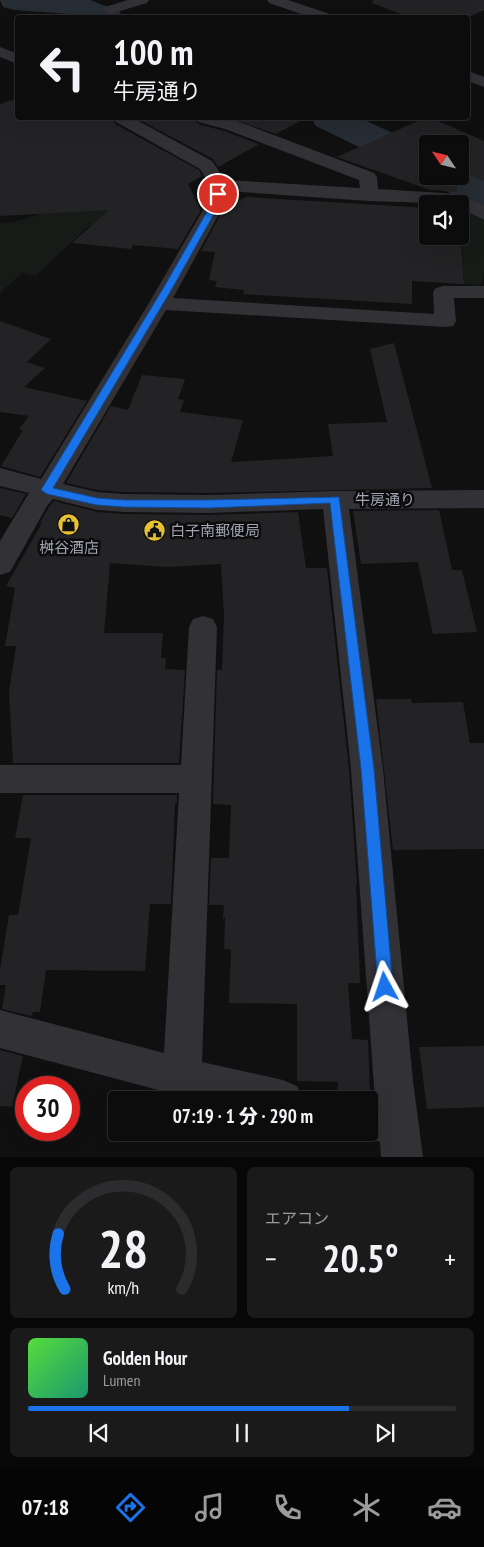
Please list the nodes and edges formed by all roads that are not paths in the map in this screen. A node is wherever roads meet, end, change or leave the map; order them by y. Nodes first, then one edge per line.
1 (142, 0) edge
2 (274, 0) edge
3 (110, 10) dead end
4 (319, 15) edge
5 (0, 51) edge
6 (15, 58) edge
7 (126, 120) edge
8 (211, 120) edge
9 (219, 185) junction
10 (369, 195) junction
11 (484, 214) edge
12 (484, 292) edge
13 (159, 303) junction
14 (0, 477) edge
15 (47, 490) junction
16 (484, 499) edge
17 (335, 500) junction
18 (0, 565) edge
19 (203, 627) dead end
20 (0, 779) edge
21 (196, 779) junction
22 (0, 1029) edge
23 (182, 1077) junction
24 (243, 1091) edge
25 (389, 1134) edge

1 - 3 street
2 - 4 street
5 - 6 street
7 - 9 street
8 - 10 street
9 - 10 street
9 - 13 street
10 - 11 street
12 - 13 street
13 - 15 street
14 - 15 street, 牛房通り
15 - 17 street, 牛房通り
15 - 18 street
16 - 17 street, 牛房通り
17 - 25 street
19 - 21 street
20 - 21 street
21 - 23 street
22 - 23 street
23 - 24 street

